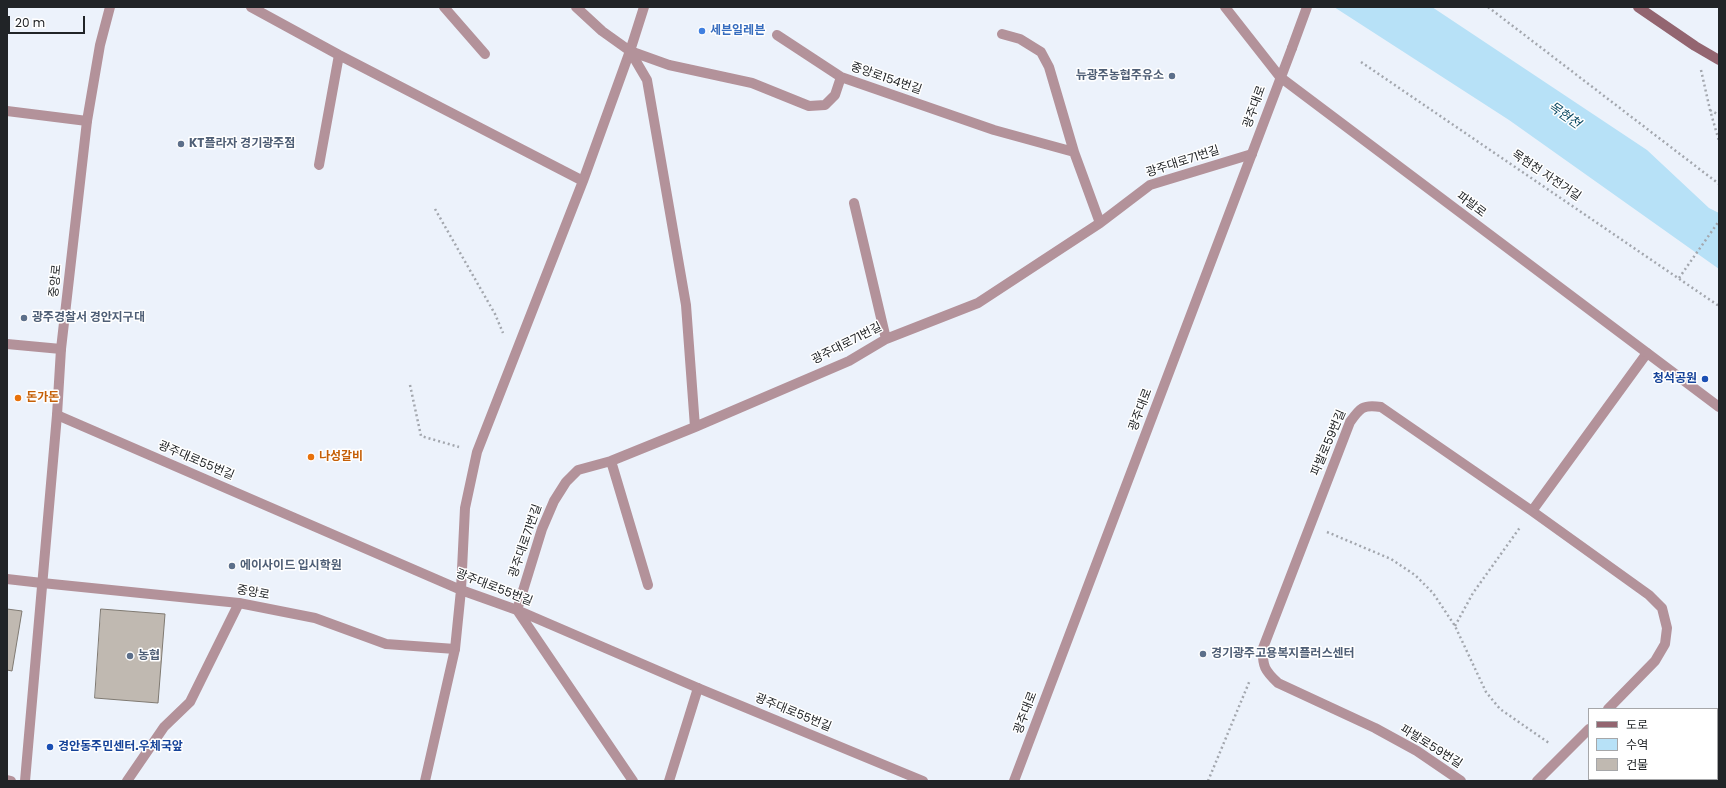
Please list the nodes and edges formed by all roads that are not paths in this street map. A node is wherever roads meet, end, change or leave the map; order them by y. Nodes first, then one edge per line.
1 (110, 7) edge
2 (251, 7) edge
3 (444, 7) edge
4 (576, 7) edge
5 (644, 7) edge
6 (1226, 7) edge
7 (1307, 7) edge
8 (1638, 7) edge
9 (1002, 34) dead end
10 (777, 35) dead end
11 (630, 51) junction
12 (485, 54) dead end
13 (339, 55) junction
14 (1719, 60) edge
15 (841, 77) junction
16 (1280, 78) junction
17 (7, 111) edge
18 (87, 122) junction
19 (1074, 152) junction
20 (1252, 154) junction
21 (319, 165) dead end
22 (583, 181) junction
23 (854, 203) dead end
24 (1100, 223) junction
25 (886, 339) junction
26 (7, 344) edge
27 (61, 349) junction
28 (1647, 353) junction
29 (1719, 407) edge
30 (57, 415) junction
31 (695, 427) junction
32 (611, 461) junction
33 (1532, 511) junction
34 (7, 579) edge
35 (42, 583) junction
36 (648, 585) dead end
37 (461, 590) junction
38 (239, 603) junction
39 (517, 610) junction
40 (455, 649) junction
41 (698, 688) junction
42 (1609, 708) edge
43 (1588, 730) edge
44 (7, 780) edge
45 (11, 781) edge
46 (26, 781) edge
47 (127, 781) edge
48 (425, 781) edge
49 (633, 781) edge
50 (669, 781) edge
51 (923, 781) edge
52 (1014, 781) edge
53 (1461, 781) edge
54 (1538, 781) edge

1 - 18 street, 중앙로
2 - 13 street
3 - 12 street
4 - 11 street, 중앙로154번길
5 - 11 street
6 - 16 street, 파발로
7 - 16 street, 광주대로, bridge
8 - 14 main road
9 - 19 street
10 - 15 street
11 - 15 street, 중앙로154번길
11 - 22 street
11 - 31 street
13 - 21 street
13 - 22 street
15 - 19 street, 중앙로154번길
16 - 20 street, 광주대로
16 - 28 street, 파발로
17 - 18 street
18 - 27 street, 중앙로
19 - 24 street
20 - 24 street, 광주대로71번길
20 - 52 street, 광주대로
22 - 37 street
23 - 25 street
24 - 25 street, 광주대로71번길
25 - 31 street, 광주대로71번길
26 - 27 street
27 - 30 street, 중앙로
28 - 29 street, 파발로
28 - 33 street
30 - 35 street, 중앙로
30 - 37 street, 광주대로55번길
31 - 32 street, 광주대로71번길
32 - 36 street
32 - 39 street, 광주대로71번길
33 - 42 street, 파발로59번길
33 - 53 street, 파발로59번길
34 - 35 street
35 - 38 street, 중앙로
35 - 46 street, 중앙로
37 - 39 street, 광주대로55번길
37 - 40 street
38 - 40 street, 중앙로
38 - 47 street
39 - 41 street, 광주대로55번길
39 - 49 street
40 - 48 street
41 - 50 street
41 - 51 street, 광주대로55번길
43 - 54 street
44 - 45 street

